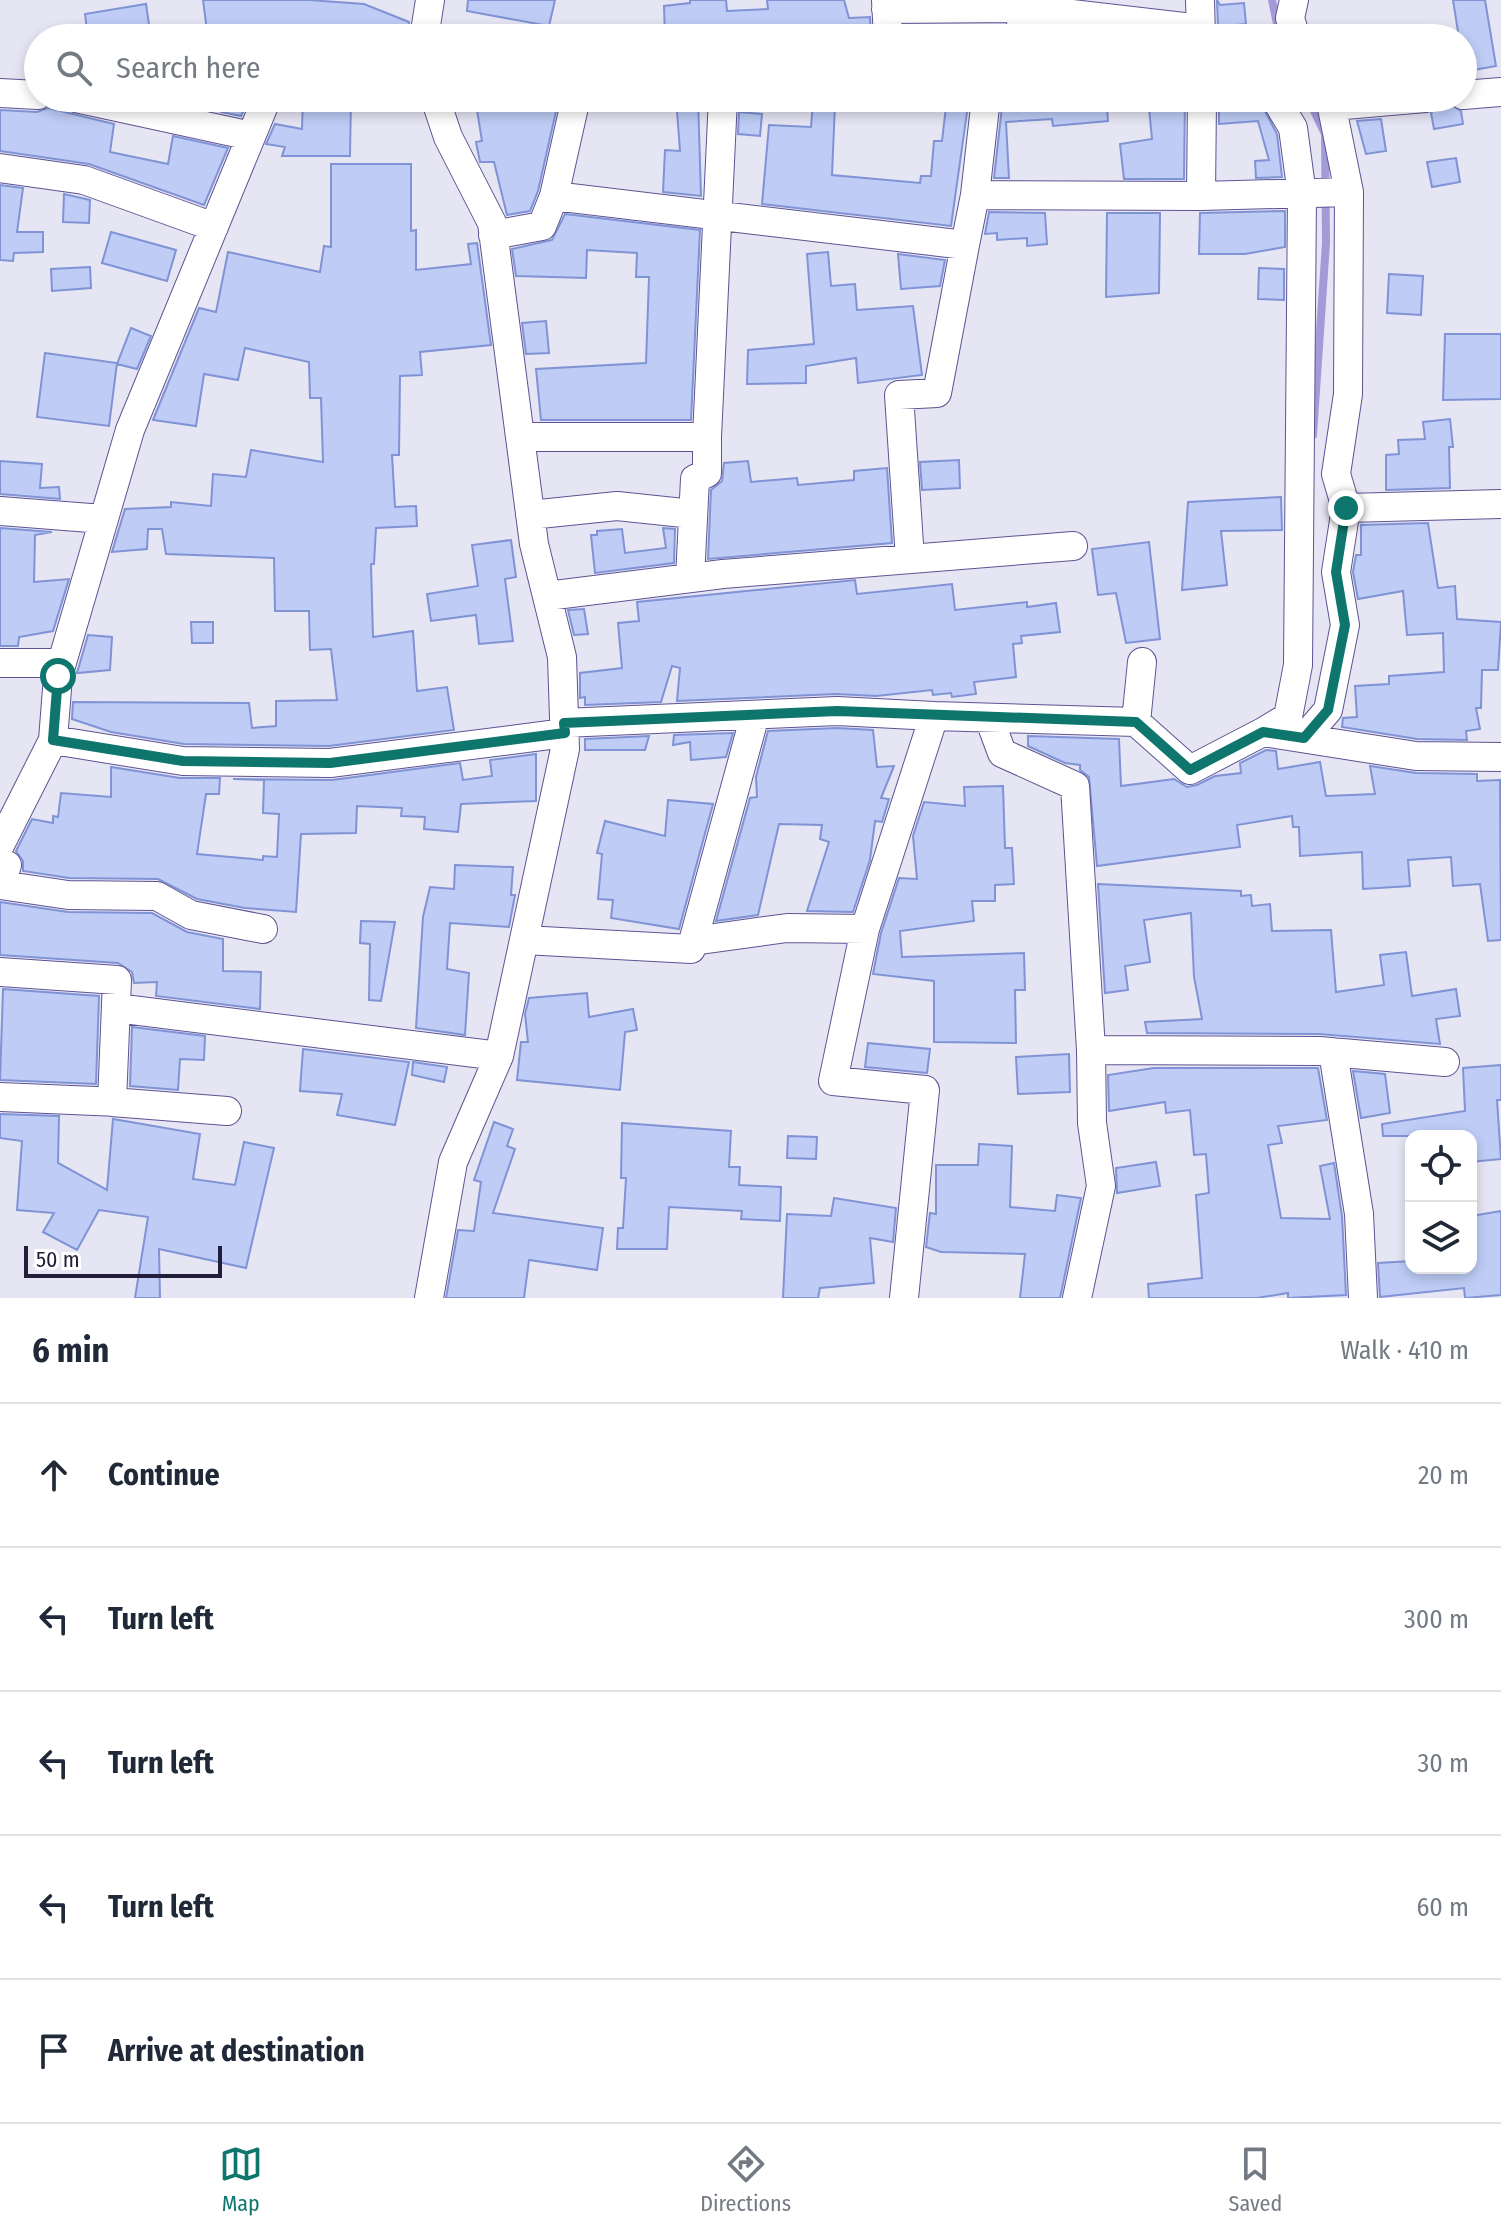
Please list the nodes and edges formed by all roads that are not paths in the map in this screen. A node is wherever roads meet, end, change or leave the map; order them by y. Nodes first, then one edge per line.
1 (430, 0) edge
2 (1200, 0) edge
3 (1294, 0) edge
4 (886, 4) edge
5 (1020, 4) edge
6 (426, 24) edge
7 (887, 24) edge
8 (1021, 24) edge
9 (1141, 24) edge
10 (1201, 24) edge
11 (1292, 24) edge
12 (1501, 92) edge
13 (0, 93) edge
14 (24, 94) edge
15 (1477, 94) edge
16 (140, 112) edge
17 (261, 112) edge
18 (440, 112) edge
19 (573, 112) edge
20 (722, 112) edge
21 (984, 112) edge
22 (1202, 112) edge
23 (1283, 112) edge
24 (1334, 112) edge
25 (251, 136) junction
26 (0, 168) edge
27 (1349, 192) junction
28 (975, 195) junction
29 (1307, 195) junction
30 (554, 196) junction
31 (1201, 196) junction
32 (715, 215) junction
33 (214, 227) junction
34 (493, 235) junction
35 (965, 245) junction
36 (520, 437) junction
37 (707, 437) junction
38 (1501, 504) edge
39 (1346, 508) junction
40 (0, 511) edge
41 (693, 514) junction
42 (530, 515) junction
43 (103, 519) junction
44 (1073, 546) dead end
45 (910, 559) junction
46 (690, 578) junction
47 (547, 596) junction
48 (1142, 662) dead end
49 (0, 663) edge
50 (61, 663) junction
51 (755, 715) junction
52 (934, 716) junction
53 (989, 718) junction
54 (1136, 722) junction
55 (564, 728) junction
56 (1263, 732) junction
57 (1304, 738) junction
58 (53, 740) junction
59 (1501, 757) edge
60 (0, 845) edge
61 (0, 862) edge
62 (263, 929) dead end
63 (865, 929) junction
64 (524, 940) junction
65 (693, 941) junction
66 (0, 972) edge
67 (116, 1008) junction
68 (1091, 1050) junction
69 (1333, 1052) junction
70 (499, 1056) junction
71 (1445, 1062) dead end
72 (0, 1097) edge
73 (119, 1102) junction
74 (227, 1111) dead end
75 (429, 1298) edge
76 (904, 1298) edge
77 (1077, 1298) edge
78 (1363, 1298) edge

1 - 6 street
2 - 10 street
3 - 11 street
4 - 5 street
4 - 7 street
5 - 8 street
5 - 9 street
12 - 15 street
13 - 14 street
16 - 25 street
17 - 25 street
18 - 34 street
19 - 30 street
20 - 32 street
21 - 28 street
22 - 31 street
23 - 29 street
24 - 27 street
25 - 33 street
26 - 33 street
27 - 29 street
27 - 39 street
28 - 31 street
28 - 35 street
29 - 31 street
29 - 56 street
30 - 32 street
30 - 34 street
32 - 35 street
32 - 37 street
33 - 43 street
34 - 36 street
35 - 45 street
36 - 37 street
36 - 42 street
37 - 41 street
38 - 39 street
39 - 57 street
40 - 43 street
41 - 42 street
41 - 46 street
42 - 47 street
43 - 50 street
44 - 45 street
45 - 46 street
46 - 47 street
47 - 55 street
48 - 54 street
49 - 50 street
50 - 58 street
51 - 52 street
51 - 55 street
51 - 65 street
52 - 53 street
52 - 63 street
53 - 54 street
53 - 68 street
54 - 56 street
55 - 58 street
55 - 64 street
56 - 57 street
57 - 59 street
58 - 60 street
61 - 62 street
63 - 65 street
63 - 76 street
64 - 65 street
64 - 70 street
66 - 67 street
67 - 70 street
67 - 73 street
68 - 69 street
68 - 77 street
69 - 71 street
69 - 78 street
70 - 75 street
72 - 73 street
73 - 74 street

